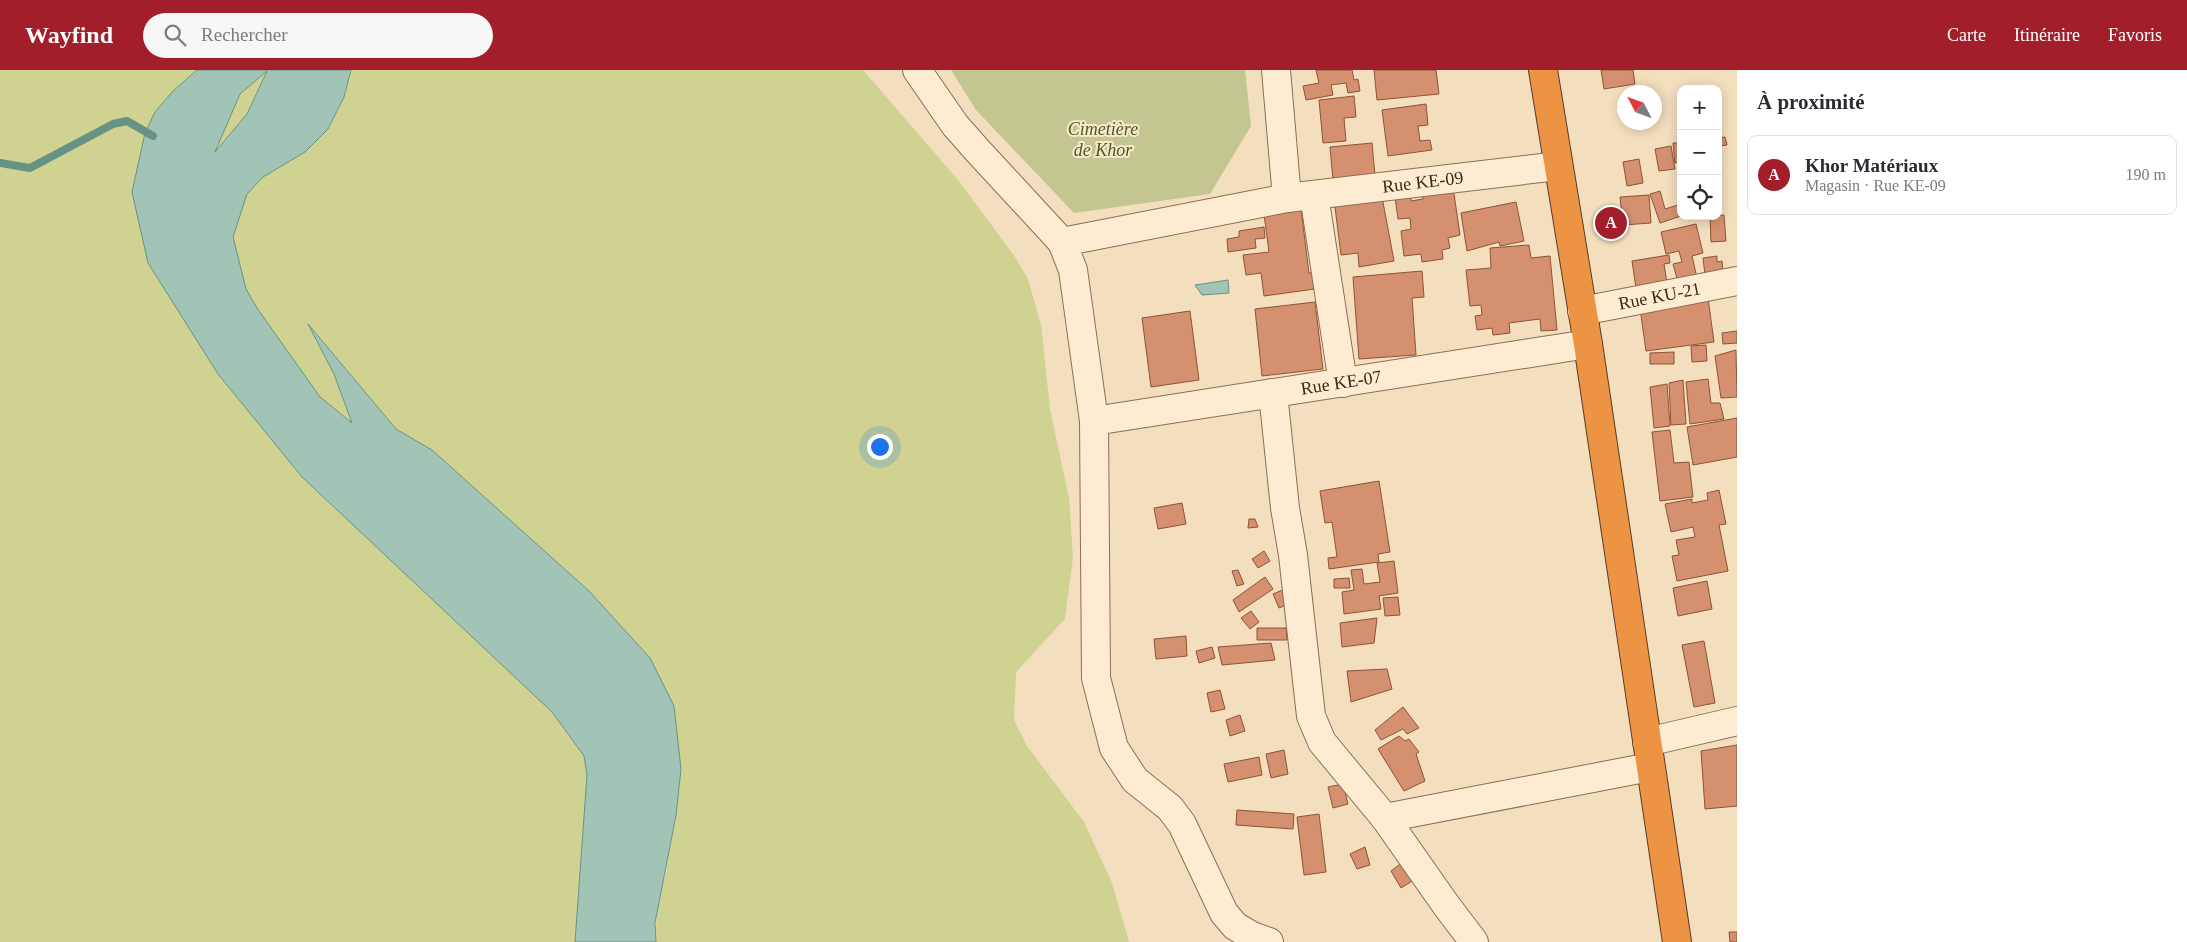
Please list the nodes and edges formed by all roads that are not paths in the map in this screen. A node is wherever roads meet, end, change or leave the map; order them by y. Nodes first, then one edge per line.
1 (917, 70) edge
2 (1276, 70) edge
3 (1544, 70) edge
4 (1558, 166) junction
5 (1300, 197) junction
6 (1062, 242) junction
7 (1737, 281) edge
8 (1582, 311) junction
9 (1588, 344) junction
10 (1343, 383) junction
11 (1273, 393) junction
12 (1094, 421) junction
13 (1737, 721) edge
14 (1649, 754) junction
15 (1385, 818) junction
16 (1269, 942) edge
17 (1474, 942) edge
18 (1677, 942) edge

1 - 6 street
2 - 5 street
3 - 4 highway
4 - 5 street, Rue KE-09
4 - 8 highway
5 - 6 street, Rue KE-09
5 - 10 street
6 - 12 street
7 - 8 street, Rue KU-21
8 - 9 highway
9 - 10 street, Rue KE-07
9 - 14 highway
10 - 11 street, Rue KE-07
11 - 12 street, Rue KE-07
11 - 15 street
12 - 16 street
13 - 14 street
14 - 15 street
14 - 18 highway
15 - 17 street

